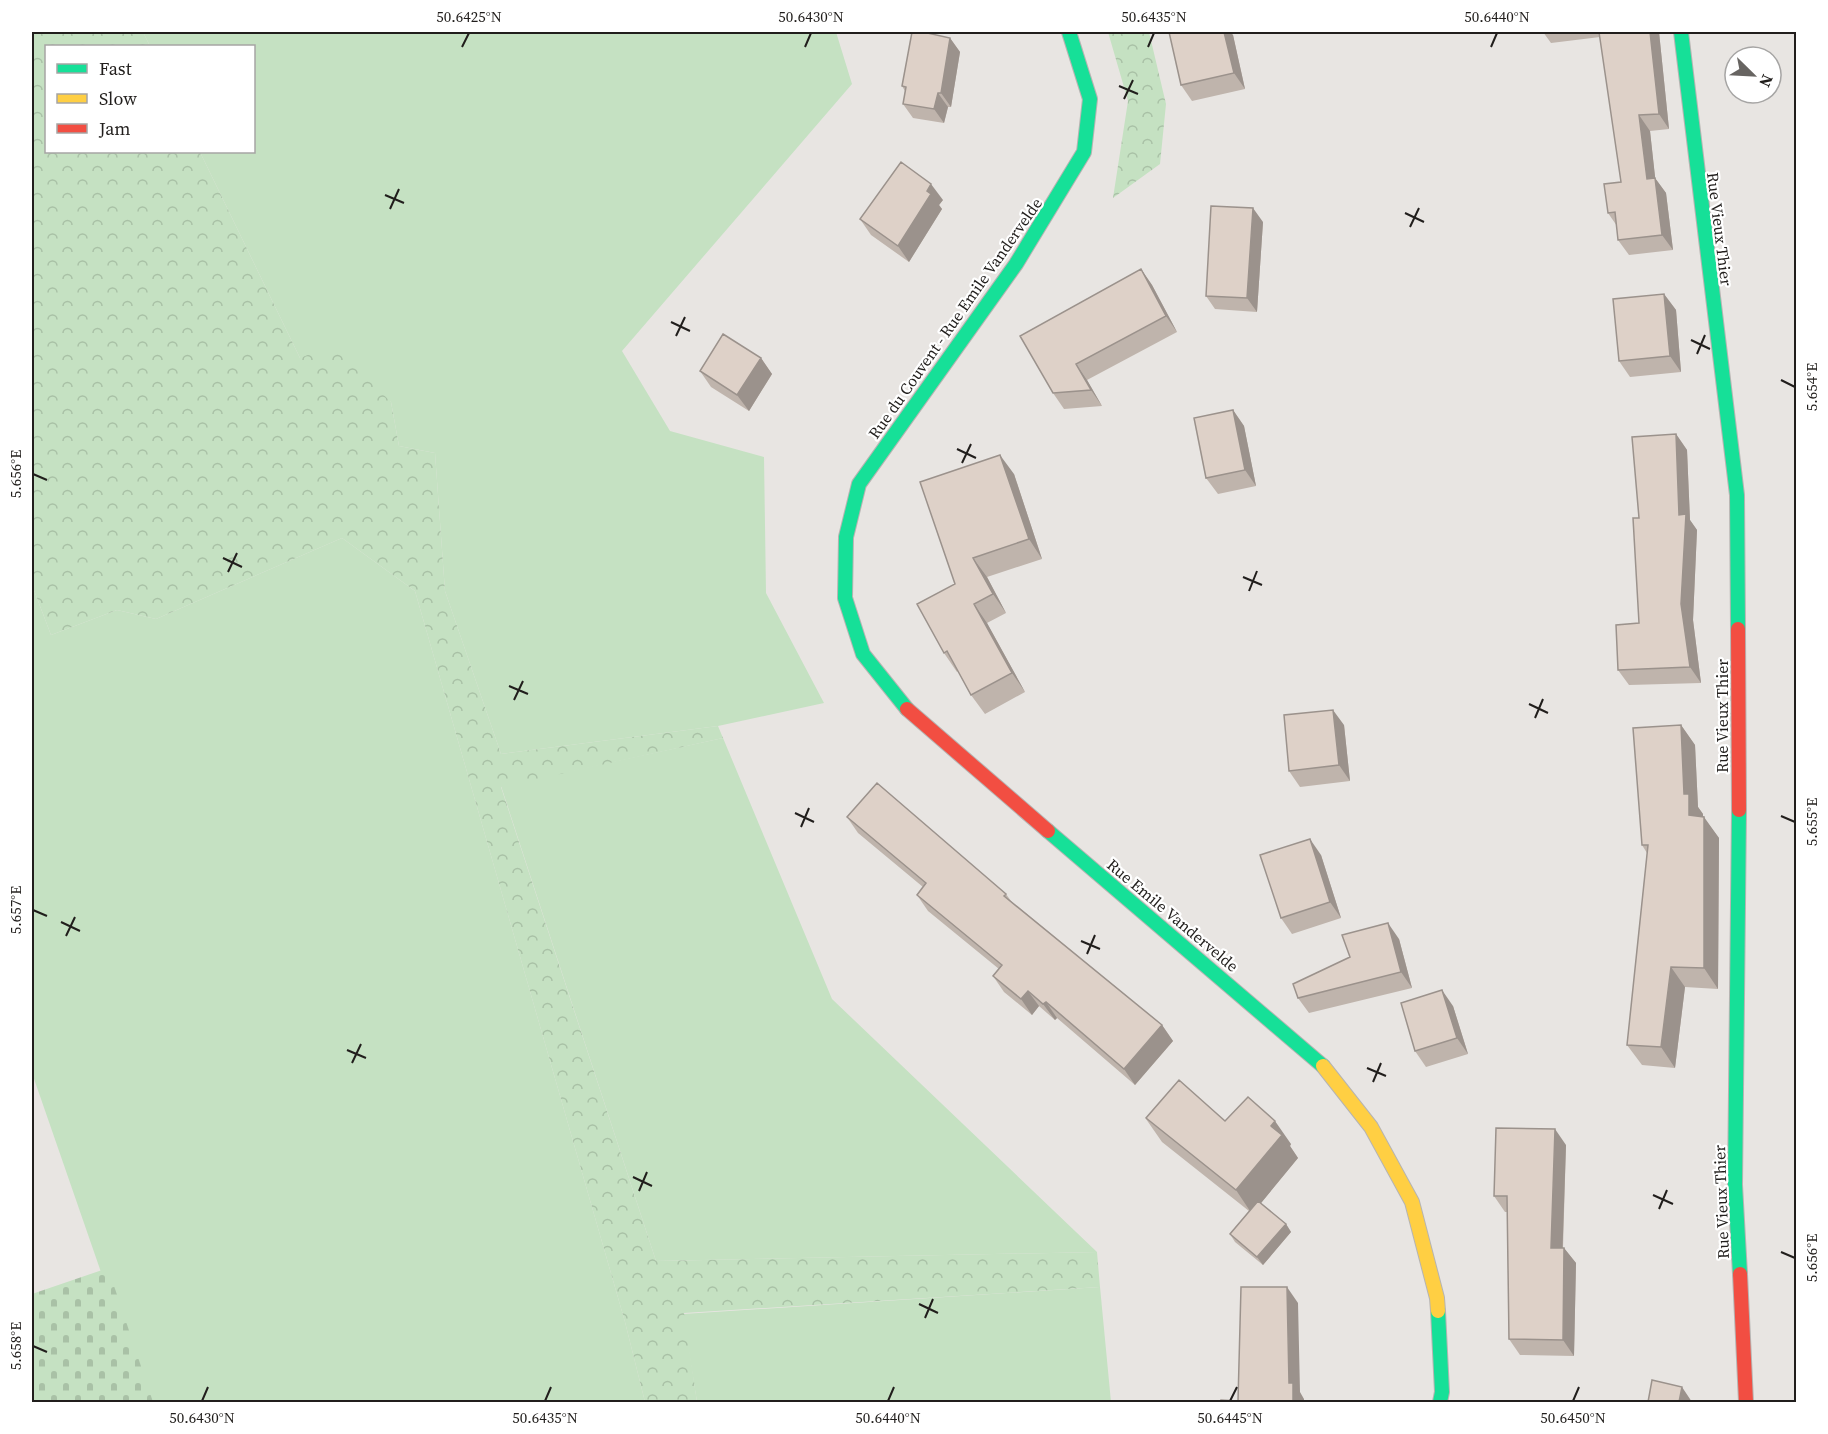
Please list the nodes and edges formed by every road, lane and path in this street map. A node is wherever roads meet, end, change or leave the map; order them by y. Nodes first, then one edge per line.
1 (1069, 32) edge
2 (1681, 32) edge
3 (859, 484) joint
4 (1440, 1402) edge
5 (1746, 1402) edge

1 - 3 street, Rue du Couvent - Rue Emile Vandervelde
2 - 5 street, Rue Vieux Thier
3 - 4 street, Rue Emile Vandervelde

